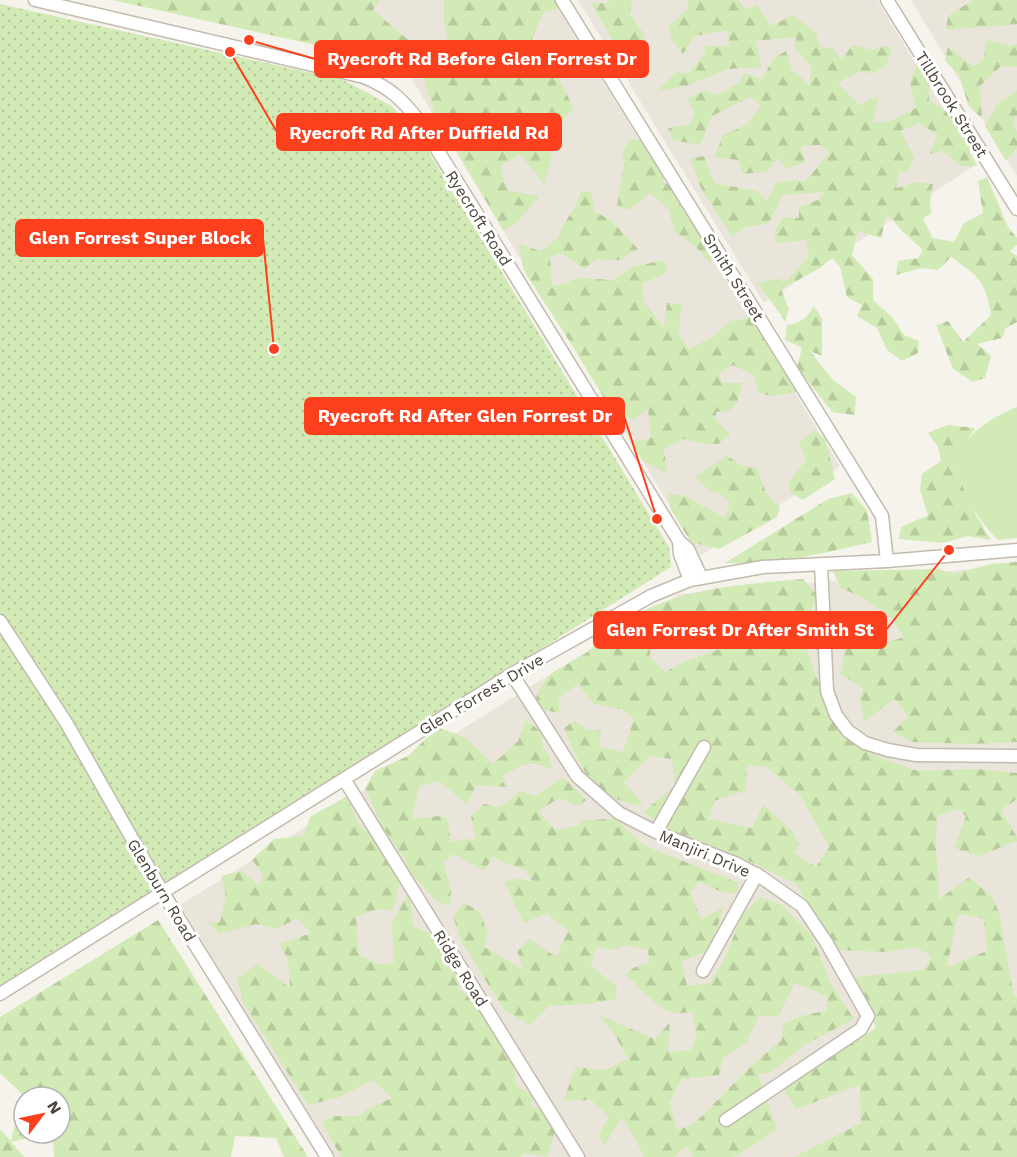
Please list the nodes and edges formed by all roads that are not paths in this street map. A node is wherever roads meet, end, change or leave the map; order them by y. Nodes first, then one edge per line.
1 (35, 0) edge
2 (562, 0) edge
3 (887, 0) edge
4 (1017, 208) edge
5 (1017, 550) edge
6 (887, 561) junction
7 (821, 566) junction
8 (696, 578) junction
9 (0, 621) edge
10 (512, 674) junction
11 (704, 747) dead end
12 (1017, 756) edge
13 (344, 779) junction
14 (656, 832) junction
15 (757, 874) junction
16 (163, 893) junction
17 (703, 971) dead end
18 (0, 994) edge
19 (726, 1120) dead end
20 (327, 1157) edge
21 (578, 1157) edge

1 - 8 street, Ryecroft Road
2 - 6 street, Smith Street
3 - 4 street, Tillbrook Street
5 - 6 street, Glen Forrest Drive
6 - 7 street, Glen Forrest Drive
7 - 8 street, Glen Forrest Drive
7 - 12 street
8 - 10 street, Glen Forrest Drive
9 - 16 street, Glenburn Road
10 - 13 street, Glen Forrest Drive
10 - 14 street, Manjiri Drive
11 - 14 street
13 - 16 street, Glen Forrest Drive
13 - 21 street, Ridge Road
14 - 15 street, Manjiri Drive
15 - 17 street
15 - 19 street, Manjiri Drive
16 - 18 street, Glen Forrest Drive
16 - 20 street, Glenburn Road

